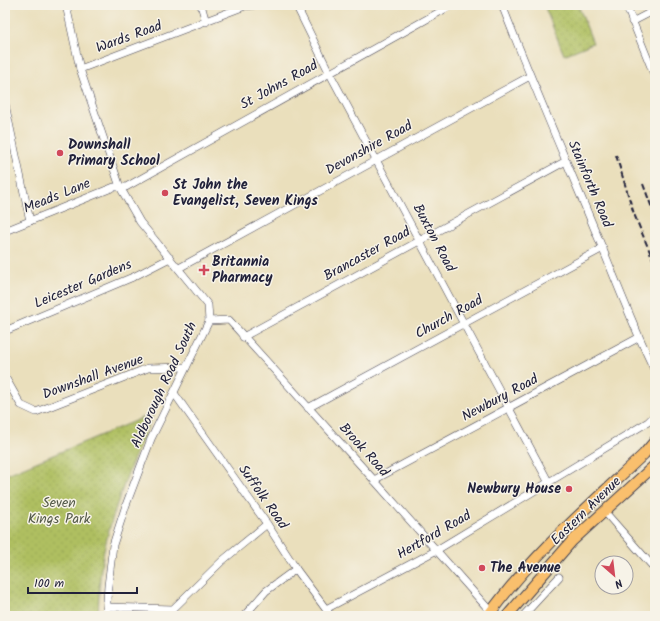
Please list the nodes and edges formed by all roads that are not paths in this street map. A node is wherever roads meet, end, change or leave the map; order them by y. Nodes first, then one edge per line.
1 (66, 5) edge
2 (201, 5) edge
3 (255, 5) edge
4 (296, 5) edge
5 (452, 5) edge
6 (502, 5) edge
7 (626, 5) edge
8 (655, 10) edge
9 (206, 22) junction
10 (632, 22) junction
11 (80, 69) junction
12 (329, 72) junction
13 (530, 76) junction
14 (655, 77) edge
15 (5, 104) edge
16 (377, 159) junction
17 (566, 162) junction
18 (120, 187) junction
19 (30, 221) junction
20 (5, 231) edge
21 (420, 240) junction
22 (603, 248) junction
23 (170, 258) junction
24 (179, 268) junction
25 (209, 320) junction
26 (464, 324) junction
27 (5, 331) edge
28 (243, 337) junction
29 (638, 338) junction
30 (186, 367) junction
31 (655, 371) edge
32 (5, 377) edge
33 (174, 393) junction
34 (308, 408) junction
35 (508, 408) junction
36 (655, 415) edge
37 (655, 441) edge
38 (655, 451) edge
39 (644, 454) junction
40 (655, 465) edge
41 (374, 480) junction
42 (549, 483) junction
43 (604, 511) junction
44 (267, 524) junction
45 (435, 551) junction
46 (655, 569) edge
47 (296, 570) junction
48 (559, 577) dead end
49 (107, 607) junction
50 (326, 609) junction
51 (489, 614) edge
52 (106, 616) edge
53 (244, 616) edge
54 (331, 616) edge
55 (507, 616) edge
56 (523, 616) edge

1 - 11 street, Aldborough Road South
2 - 9 street
3 - 9 street, Wards Road
4 - 12 street, Buxton Road
5 - 12 street, St Johns Road
6 - 13 street, Stainforth Road
7 - 10 street
8 - 10 street
9 - 11 street, Wards Road
10 - 14 street
11 - 18 street, Aldborough Road South
12 - 16 street, Buxton Road
12 - 18 street, St Johns Road
13 - 16 street, Devonshire Road
13 - 17 street, Stainforth Road
15 - 19 street
16 - 21 street, Buxton Road
16 - 24 street, Devonshire Road
17 - 21 street, Brancaster Road
17 - 22 street, Stainforth Road
18 - 19 street, Meads Lane
18 - 23 street, Aldborough Road South
19 - 20 street, Meads Lane
21 - 26 street, Buxton Road
21 - 28 street, Brancaster Road
22 - 26 street, Church Road
22 - 29 street, Stainforth Road
23 - 24 street, Aldborough Road South
23 - 27 street, Leicester Gardens
24 - 25 street, Aldborough Road South
25 - 28 street, Brook Road
25 - 30 street, Aldborough Road South
26 - 34 street, Church Road
26 - 35 street, Buxton Road
28 - 34 street, Brook Road
29 - 31 street, Stainforth Road
29 - 35 street, Newbury Road
30 - 32 street, Downshall Avenue
30 - 33 street, Aldborough Road South
33 - 44 street, Suffolk Road
33 - 49 street, Aldborough Road South
34 - 41 street, Brook Road
35 - 41 street, Newbury Road
35 - 42 street, Buxton Road
36 - 42 street, Hertford Road
37 - 39 highway, Eastern Avenue
38 - 39 highway
39 - 51 highway, Eastern Avenue
40 - 43 highway, Eastern Avenue
41 - 45 street, Brook Road
42 - 45 street, Hertford Road
43 - 46 street
43 - 55 highway, Eastern Avenue
44 - 47 street, Suffolk Road
44 - 49 street
45 - 50 street, Hertford Road
45 - 51 street, Brook Road
47 - 50 street, Suffolk Road
47 - 53 street
48 - 56 street
49 - 52 street, Aldborough Road South
50 - 54 street, Suffolk Road

